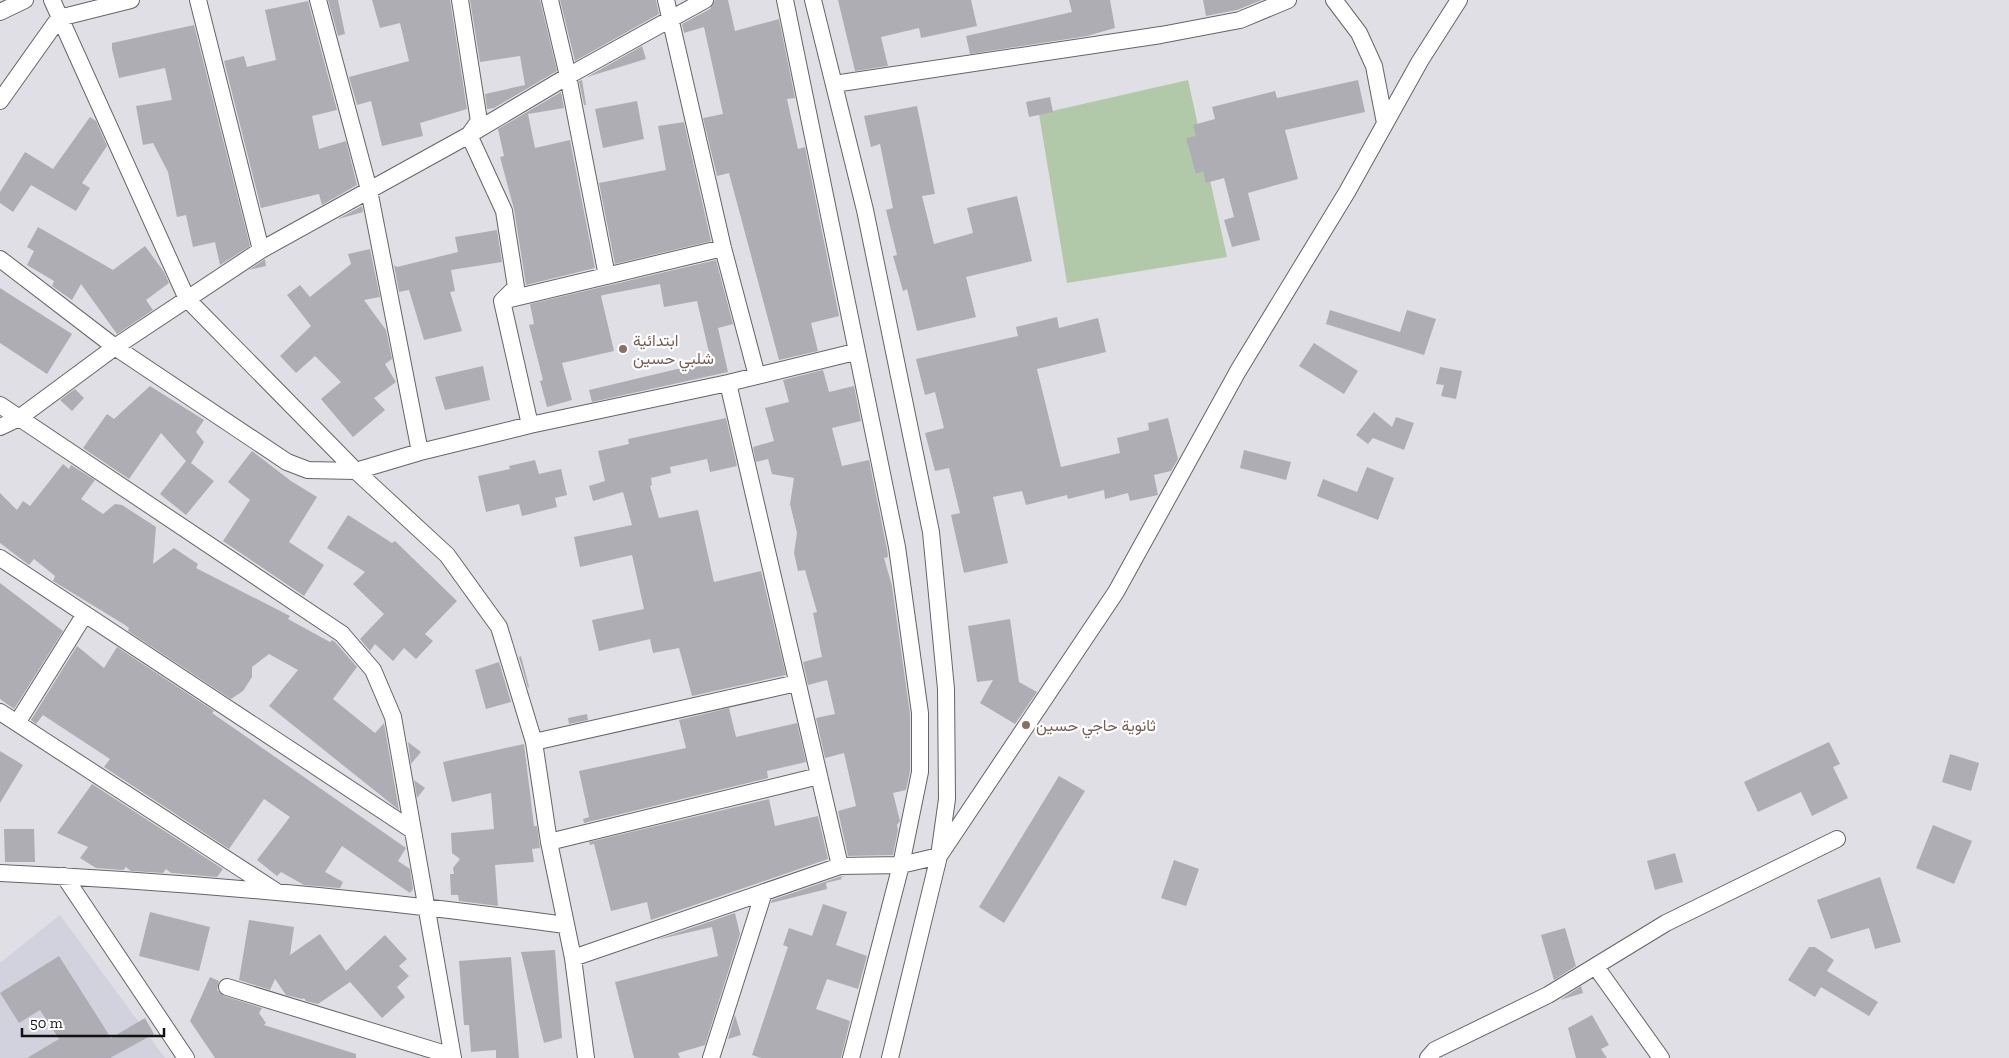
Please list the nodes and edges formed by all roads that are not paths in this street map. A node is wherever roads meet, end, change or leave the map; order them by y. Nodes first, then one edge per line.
1 (25, 0) edge
2 (52, 0) edge
3 (131, 0) edge
4 (198, 0) edge
5 (318, 0) edge
6 (460, 0) edge
7 (550, 0) edge
8 (666, 0) edge
9 (705, 0) edge
10 (785, 0) edge
11 (813, 0) edge
12 (1288, 0) edge
13 (1334, 0) edge
14 (1459, 0) edge
15 (0, 12) edge
16 (59, 18) junction
17 (670, 20) junction
18 (568, 76) junction
19 (834, 84) junction
20 (0, 101) edge
21 (1385, 123) junction
22 (469, 135) junction
23 (369, 190) junction
24 (723, 248) junction
25 (261, 250) junction
26 (0, 259) edge
27 (607, 276) junction
28 (186, 299) junction
29 (502, 301) junction
30 (115, 347) junction
31 (856, 352) junction
32 (757, 376) junction
33 (728, 383) junction
34 (0, 405) edge
35 (19, 418) junction
36 (530, 426) junction
37 (0, 427) edge
38 (420, 452) junction
39 (356, 471) junction
40 (0, 558) edge
41 (85, 614) junction
42 (797, 683) junction
43 (0, 712) edge
44 (17, 723) junction
45 (534, 742) junction
46 (819, 776) junction
47 (412, 830) junction
48 (1837, 839) dead end
49 (548, 842) junction
50 (939, 856) junction
51 (901, 865) junction
52 (840, 866) junction
53 (0, 873) edge
54 (64, 876) junction
55 (764, 892) junction
56 (279, 893) junction
57 (426, 906) junction
58 (565, 926) junction
59 (573, 958) junction
60 (1596, 967) junction
61 (227, 987) dead end
62 (452, 1057) edge
63 (186, 1058) edge
64 (586, 1058) edge
65 (712, 1058) edge
66 (852, 1058) edge
67 (890, 1058) edge
68 (1428, 1058) edge
69 (1661, 1058) edge

1 - 15 street
2 - 16 street
3 - 16 street
4 - 25 street
5 - 23 street
6 - 22 street
7 - 18 street
8 - 17 street
9 - 17 street
10 - 31 street
11 - 19 street
12 - 19 street
13 - 21 street
14 - 21 street
16 - 20 street
16 - 28 street
17 - 18 street
17 - 24 street
18 - 22 street
18 - 27 street
19 - 50 street
21 - 50 street
22 - 23 street
22 - 29 street
23 - 25 street
23 - 38 street
24 - 27 street
24 - 32 street
25 - 28 street
26 - 30 street
27 - 29 street
28 - 30 street
28 - 39 street
29 - 36 street
30 - 35 street
30 - 39 street
31 - 32 street
31 - 51 street
32 - 33 street
33 - 36 street
33 - 42 street
34 - 35 street
35 - 37 street
35 - 47 street
36 - 38 street
38 - 39 street
39 - 45 street
40 - 41 street
41 - 44 street
41 - 47 street
42 - 45 street
42 - 46 street
43 - 44 street
44 - 56 street
45 - 49 street
46 - 49 street
46 - 52 street
47 - 57 street
48 - 60 street
49 - 58 street
50 - 51 street
50 - 67 street
51 - 52 street
51 - 66 street
52 - 55 street
53 - 54 street
54 - 56 street
54 - 63 street
55 - 59 street
55 - 65 street
56 - 57 street
57 - 58 street
57 - 62 street
58 - 59 street
59 - 64 street
60 - 68 street
60 - 69 street
61 - 62 street

